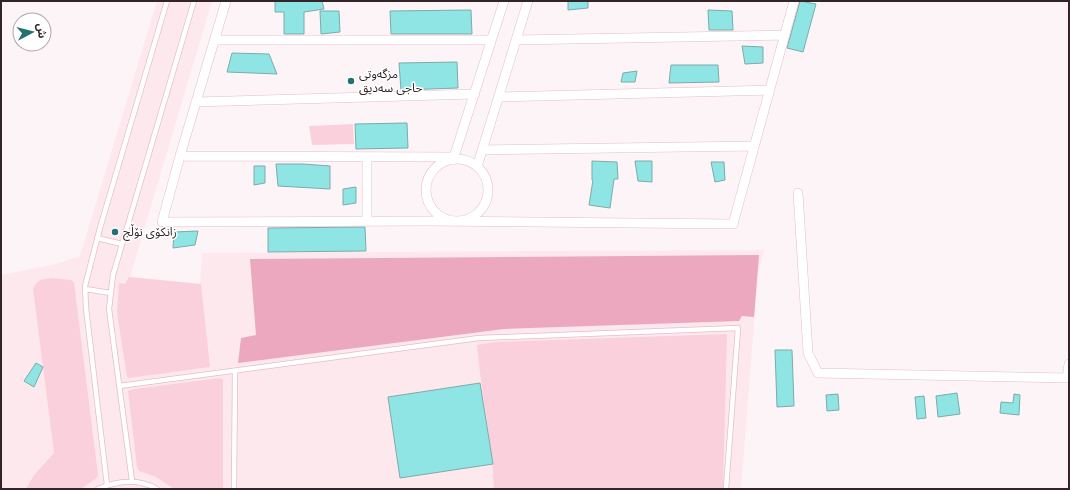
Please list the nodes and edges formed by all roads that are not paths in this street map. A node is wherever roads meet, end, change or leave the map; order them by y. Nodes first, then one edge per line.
1 (167, 1) edge
2 (194, 1) edge
3 (226, 1) edge
4 (504, 1) edge
5 (528, 1) edge
6 (794, 1) edge
7 (785, 35) junction
8 (215, 40) junction
9 (491, 40) junction
10 (516, 40) junction
11 (770, 90) junction
12 (475, 94) junction
13 (499, 97) junction
14 (196, 102) junction
15 (754, 146) junction
16 (482, 150) junction
17 (180, 156) junction
18 (367, 157) junction
19 (453, 158) junction
20 (477, 167) junction
21 (798, 193) dead end
22 (367, 221) junction
23 (454, 221) junction
24 (97, 238) junction
25 (122, 244) junction
26 (85, 289) junction
27 (111, 293) junction
28 (1069, 364) edge
29 (234, 371) junction
30 (1068, 378) edge
31 (119, 386) junction
32 (132, 481) junction
33 (107, 486) junction
34 (98, 489) edge
35 (158, 489) edge
36 (234, 489) edge
37 (726, 489) edge

1 - 24 lane
2 - 25 lane
3 - 8 street
4 - 9 street
5 - 10 street
6 - 7 street
7 - 10 street
7 - 11 street
8 - 9 street
8 - 14 street
9 - 12 street
10 - 13 street
11 - 13 street
11 - 15 street
12 - 14 street
12 - 19 street
13 - 16 street
14 - 17 street
15 - 16 street
15 - 23 street
16 - 20 street
17 - 18 street
17 - 22 street
18 - 19 street
18 - 22 street
19 - 20 street
19 - 23 street
20 - 23 street
21 - 30 street
22 - 23 street
24 - 25 lane
24 - 26 lane
25 - 27 lane
26 - 27 lane
26 - 33 lane
27 - 31 lane
28 - 30 street
29 - 31 lane
29 - 36 lane
29 - 37 lane
31 - 32 lane
32 - 33 lane
32 - 35 lane
33 - 34 lane

